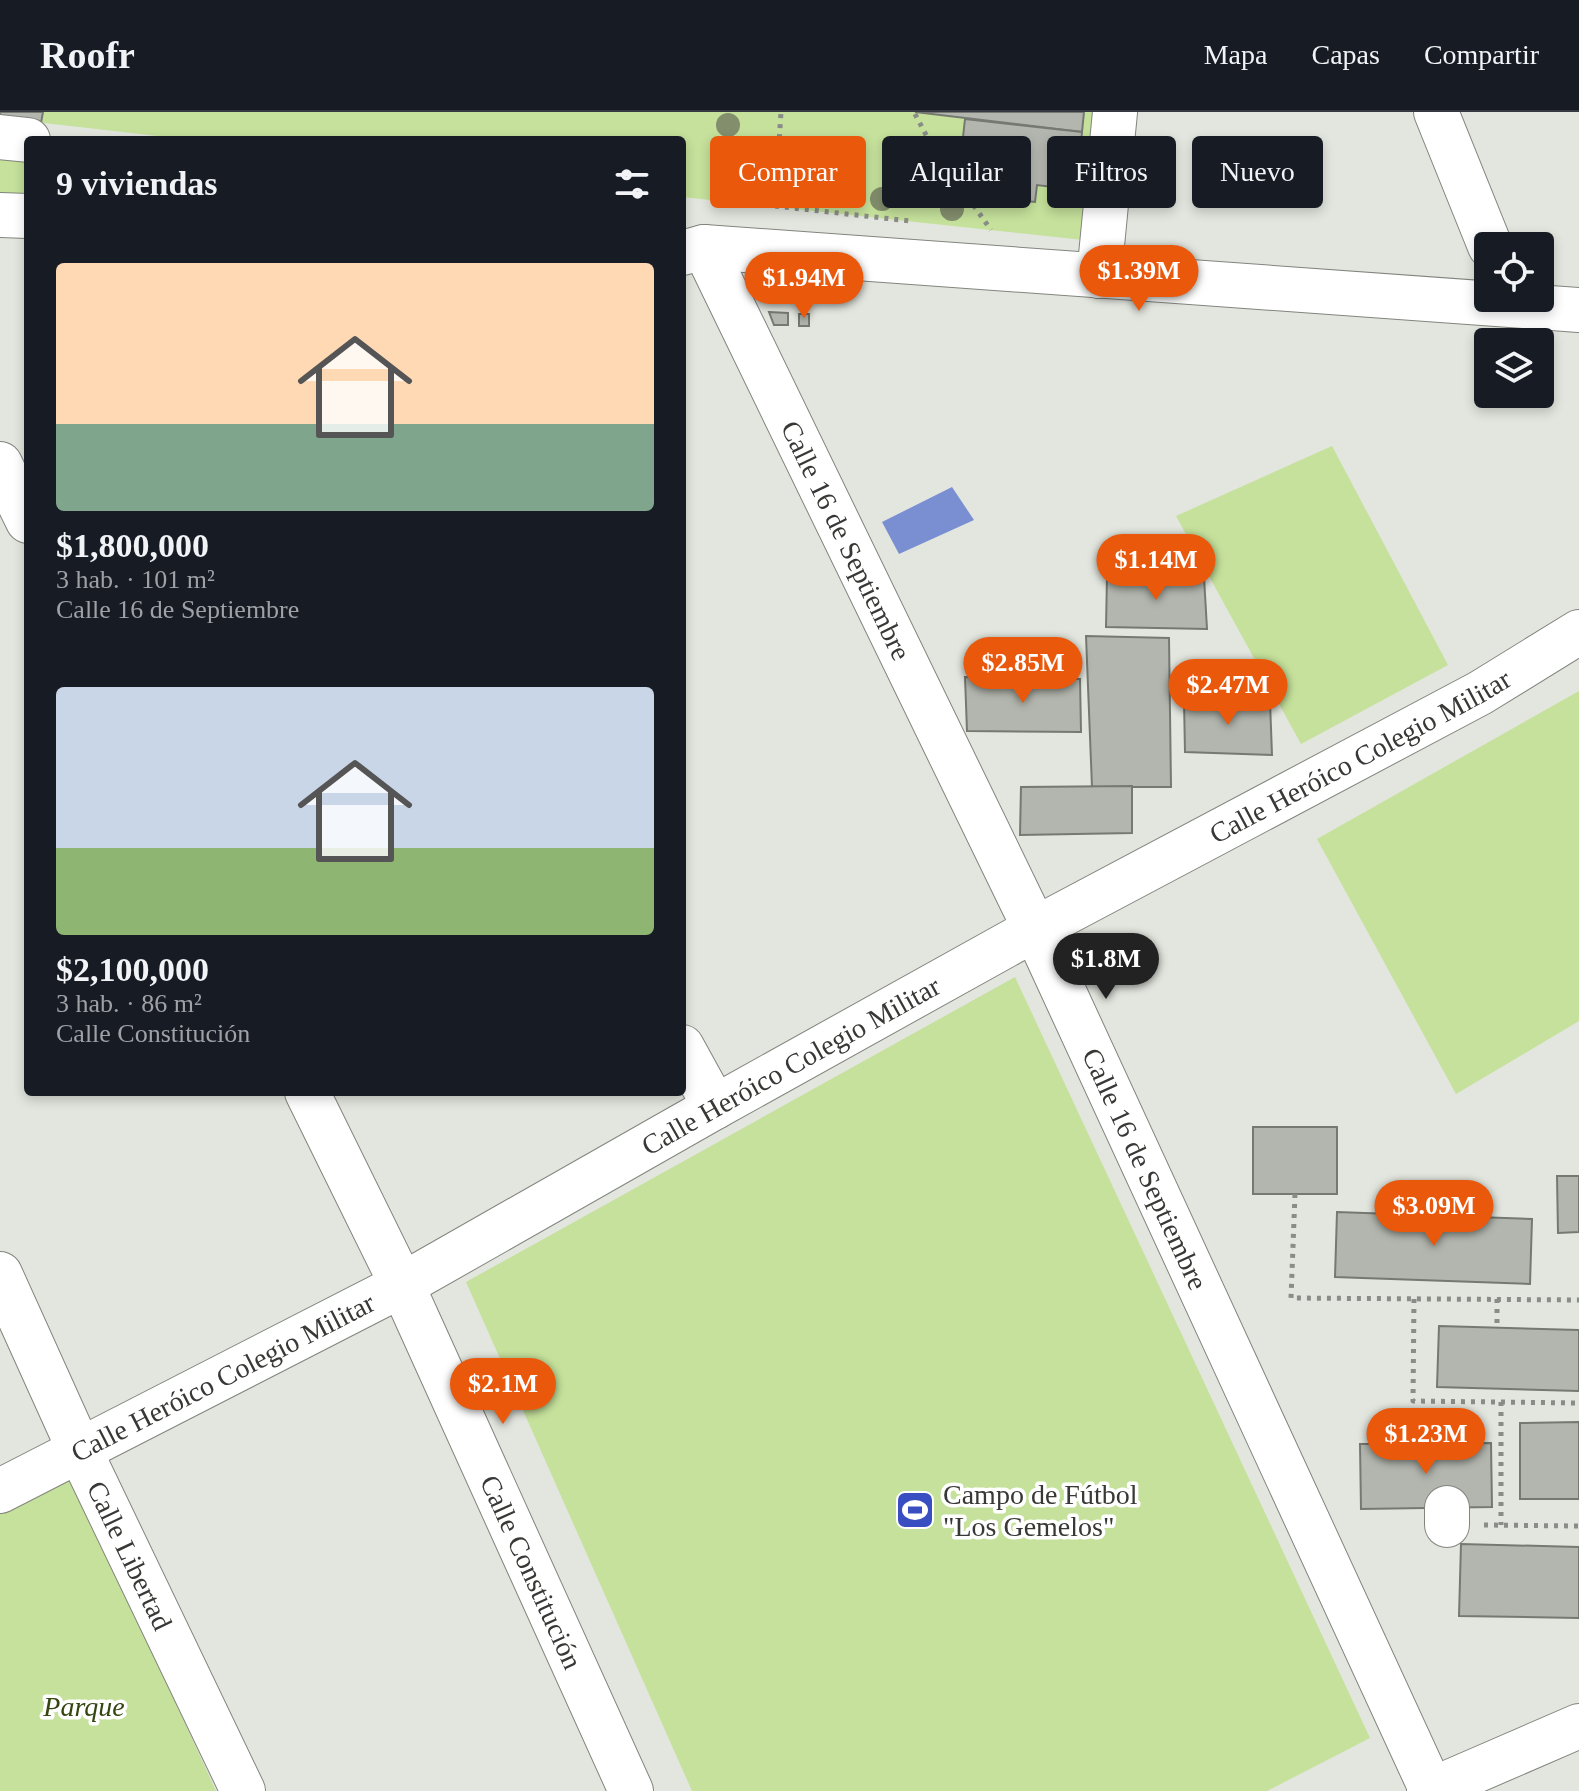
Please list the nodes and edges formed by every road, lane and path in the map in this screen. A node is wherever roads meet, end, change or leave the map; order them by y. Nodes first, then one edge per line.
1 (781, 112) edge
2 (1115, 112) edge
3 (1436, 112) edge
4 (915, 114) edge
5 (779, 136) edge
6 (0, 137) edge
7 (24, 140) edge
8 (775, 208) edge
9 (792, 208) edge
10 (0, 215) edge
11 (24, 216) edge
12 (915, 222) dead end
13 (977, 229) dead end
14 (1484, 232) edge
15 (689, 245) edge
16 (771, 253) junction
17 (1099, 276) junction
18 (1474, 300) edge
19 (1554, 307) edge
20 (1579, 310) edge
21 (0, 464) edge
22 (24, 513) edge
23 (1579, 632) edge
24 (1035, 929) junction
25 (686, 1054) edge
26 (309, 1096) edge
27 (715, 1107) junction
28 (1295, 1194) dead end
29 (0, 1274) edge
30 (402, 1285) junction
31 (1414, 1299) junction
32 (1497, 1299) junction
33 (1579, 1300) edge
34 (1497, 1327) dead end
35 (1501, 1402) junction
36 (1579, 1403) edge
37 (79, 1449) junction
38 (0, 1491) edge
39 (1447, 1517) dead end
40 (1501, 1525) junction
41 (1579, 1526) edge
42 (1579, 1726) edge
43 (243, 1791) edge
44 (631, 1791) edge
45 (1431, 1791) edge

1 - 5 path
2 - 17 street
3 - 14 street
4 - 13 path
6 - 7 street
8 - 16 path
9 - 12 path
10 - 11 street
15 - 16 street
15 - 24 street, Calle 16 de Septiembre
16 - 17 street
17 - 18 street
19 - 20 street
21 - 22 street
23 - 24 street, Calle Heróico Colegio Militar
24 - 27 street, Calle Heróico Colegio Militar
24 - 45 street, Calle 16 de Septiembre
25 - 27 street
26 - 30 street, Calle Constitución
27 - 30 street, Calle Heróico Colegio Militar
28 - 31 path
29 - 37 street, Calle Libertad
30 - 37 street, Calle Heróico Colegio Militar
30 - 44 street, Calle Constitución
31 - 32 path
31 - 35 path
32 - 33 path
32 - 34 path
35 - 36 path
35 - 40 path
37 - 38 street, Calle Heróico Colegio Militar
37 - 43 street, Calle Libertad
39 - 40 path
40 - 41 path
42 - 45 street

